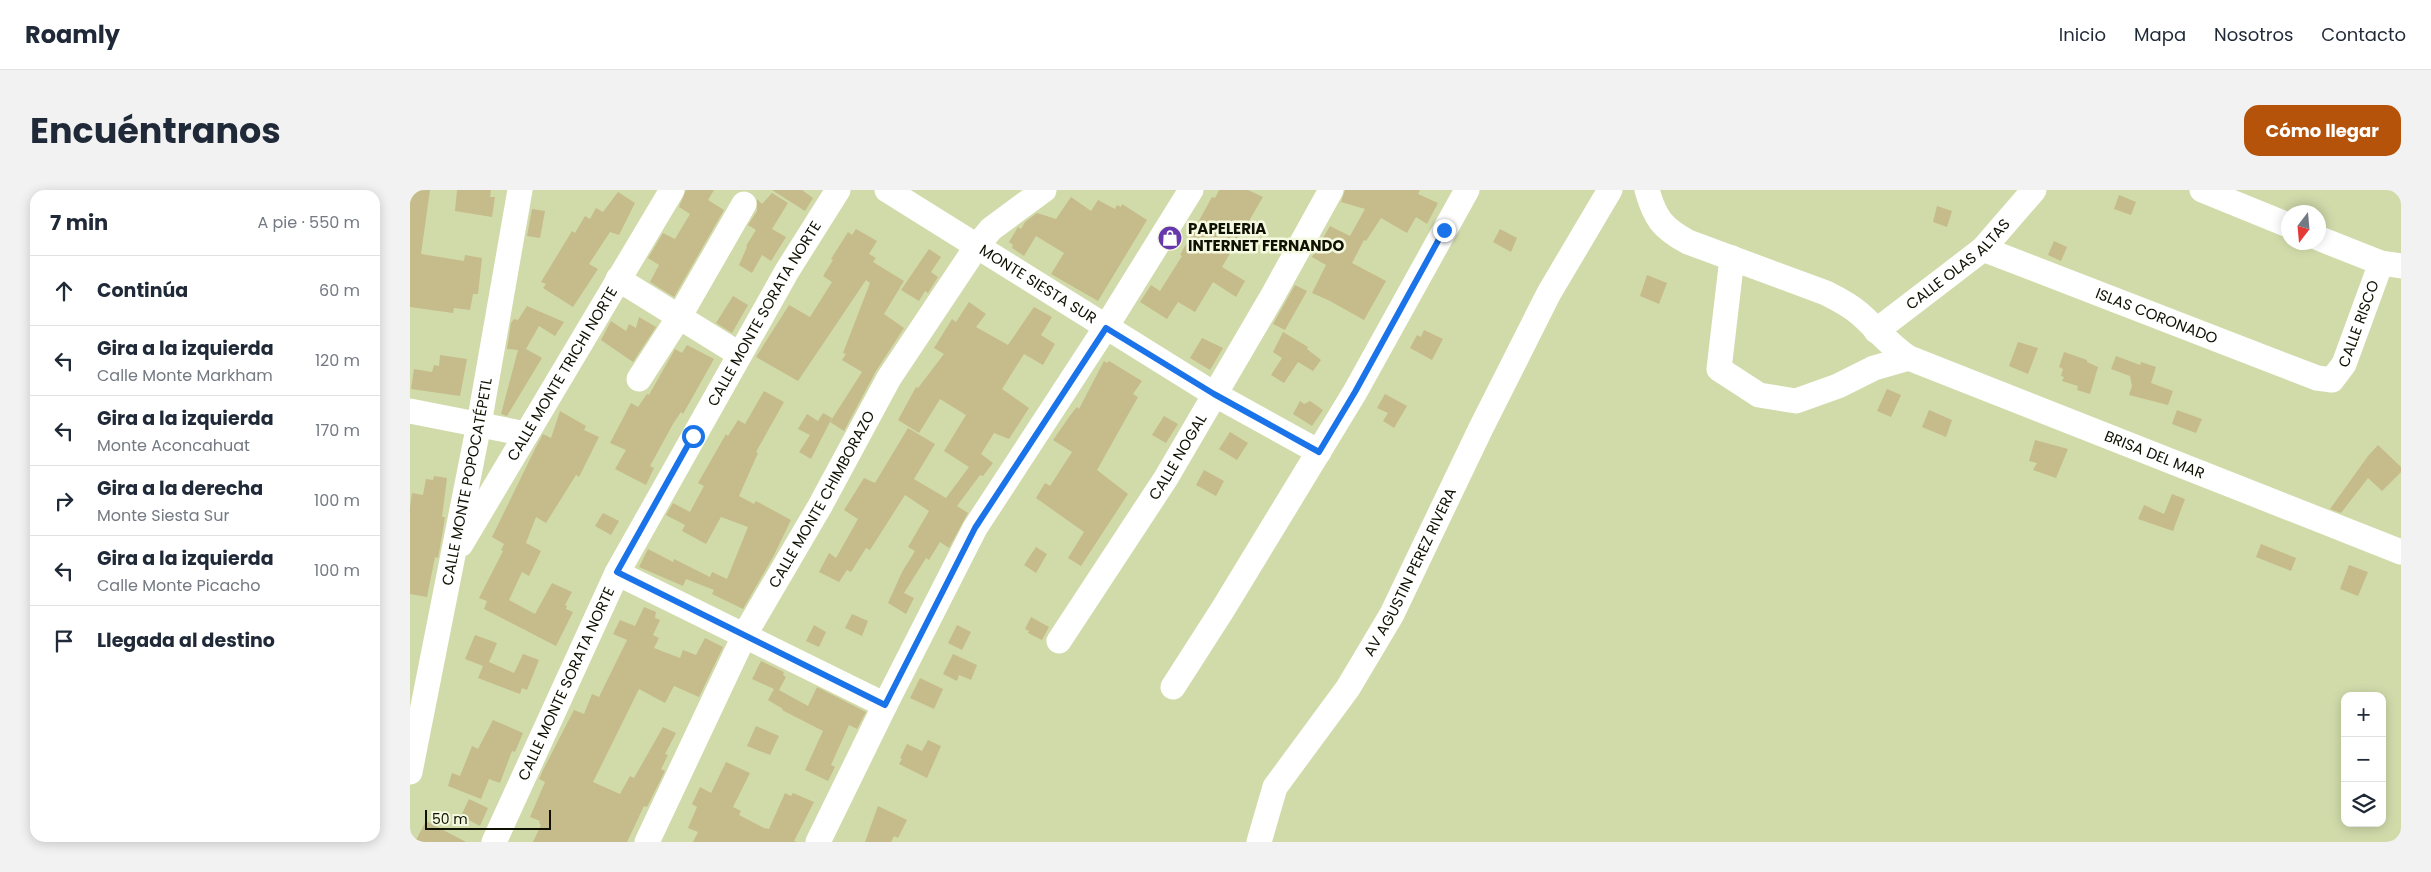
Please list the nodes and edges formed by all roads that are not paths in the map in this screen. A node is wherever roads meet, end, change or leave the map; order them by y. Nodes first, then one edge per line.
1 (520, 190) edge
2 (672, 190) edge
3 (838, 190) edge
4 (887, 190) edge
5 (1044, 190) edge
6 (1191, 190) edge
7 (1331, 190) edge
8 (1467, 190) edge
9 (1610, 190) edge
10 (1646, 190) edge
11 (2034, 190) edge
12 (2202, 190) edge
13 (744, 204) dead end
14 (2281, 222) edge
15 (2326, 241) edge
16 (977, 246) junction
17 (1982, 249) junction
18 (1732, 258) junction
19 (2391, 265) edge
20 (618, 279) junction
21 (679, 317) junction
22 (1106, 328) junction
23 (1876, 331) junction
24 (739, 354) junction
25 (1909, 358) junction
26 (639, 379) dead end
27 (2332, 380) joint
28 (1214, 394) junction
29 (410, 411) edge
30 (479, 424) junction
31 (526, 434) junction
32 (1319, 452) junction
33 (2398, 545) edge
34 (452, 559) junction
35 (617, 572) junction
36 (745, 634) junction
37 (1059, 641) dead end
38 (1172, 687) dead end
39 (885, 705) junction
40 (410, 772) edge
41 (494, 842) edge
42 (647, 842) edge
43 (818, 842) edge
44 (1259, 842) edge

1 - 30 street, CALLE MONTE POPOCATÉPETL
2 - 20 street, CALLE MONTE TRICHI NORTE
3 - 24 street, CALLE MONTE SORATA NORTE
4 - 16 street, MONTE SIESTA SUR
5 - 16 street, CALLE MONTE CHIMBORAZO
6 - 22 street
7 - 28 street, CALLE NOGAL
8 - 32 street
9 - 44 street, AV AGUSTIN PEREZ RIVERA
10 - 18 street, BRISA DEL MAR
11 - 17 street, CALLE OLAS ALTAS
12 - 14 street
13 - 21 street
15 - 19 street
16 - 22 street, MONTE SIESTA SUR
16 - 36 street, CALLE MONTE CHIMBORAZO
17 - 23 street, CALLE OLAS ALTAS
17 - 27 street, ISLAS CORONADO
18 - 23 street, BRISA DEL MAR
18 - 25 street
19 - 27 street, CALLE RISCO
20 - 21 street
20 - 31 street, CALLE MONTE TRICHI NORTE
21 - 24 street
21 - 26 street
22 - 28 street, MONTE SIESTA SUR
22 - 39 street
23 - 25 street, BRISA DEL MAR
24 - 35 street, CALLE MONTE SORATA NORTE
25 - 33 street, BRISA DEL MAR
28 - 32 street, MONTE SIESTA SUR
28 - 37 street, CALLE NOGAL
29 - 30 street
30 - 31 street
30 - 34 street, CALLE MONTE POPOCATÉPETL
31 - 34 street, CALLE MONTE TRICHI NORTE
32 - 38 street
34 - 40 street, CALLE MONTE POPOCATÉPETL
35 - 36 street
35 - 41 street, CALLE MONTE SORATA NORTE
36 - 39 street
36 - 42 street, CALLE MONTE CHIMBORAZO
39 - 43 street

